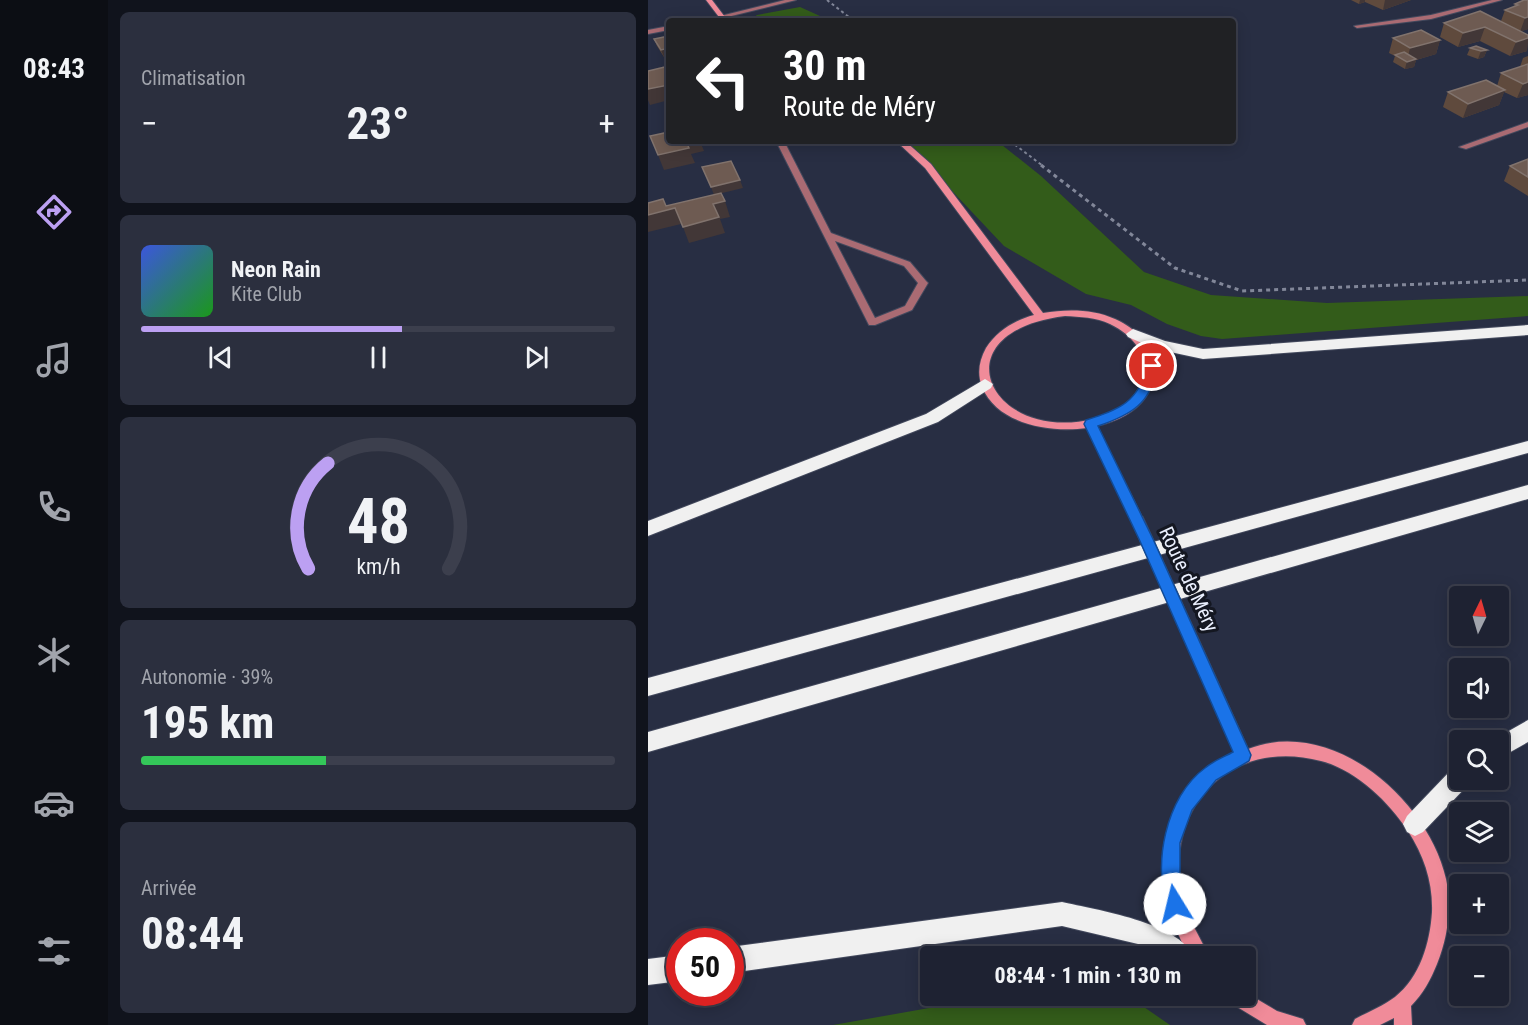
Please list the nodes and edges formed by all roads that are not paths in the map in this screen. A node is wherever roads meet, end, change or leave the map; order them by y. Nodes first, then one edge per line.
1 (709, 0) edge
2 (793, 0) edge
3 (1499, 0) edge
4 (722, 18) edge
5 (727, 18) edge
6 (1357, 26) dead end
7 (666, 29) edge
8 (648, 32) edge
9 (1528, 124) edge
10 (782, 144) edge
11 (903, 144) edge
12 (1463, 147) dead end
13 (828, 235) junction
14 (1040, 316) junction
15 (1528, 330) edge
16 (1133, 334) junction
17 (985, 384) junction
18 (1090, 424) junction
19 (1528, 447) edge
20 (1528, 492) edge
21 (648, 529) edge
22 (648, 687) edge
23 (1528, 730) edge
24 (648, 742) edge
25 (1509, 742) edge
26 (1243, 755) junction
27 (1449, 788) edge
28 (1415, 824) junction
29 (1164, 946) edge
30 (1192, 946) edge
31 (744, 958) edge
32 (666, 970) edge
33 (648, 972) edge
34 (1402, 1002) junction
35 (1252, 1006) edge
36 (1297, 1025) edge
37 (1361, 1025) edge
38 (1403, 1025) edge

1 - 4 main road
2 - 5 street
3 - 6 street
7 - 8 street
9 - 12 street
10 - 13 street
11 - 14 main road
13 - 13 street
14 - 16 main road
14 - 17 main road
15 - 16 highway
16 - 18 main road
17 - 18 main road
17 - 21 highway
18 - 26 main road, Route de Méry, bridge
19 - 22 highway
20 - 24 highway
23 - 25 highway
26 - 28 main road
26 - 30 main road
27 - 28 highway
28 - 34 main road
29 - 31 highway
32 - 33 highway
34 - 37 main road
34 - 38 main road
35 - 36 main road

